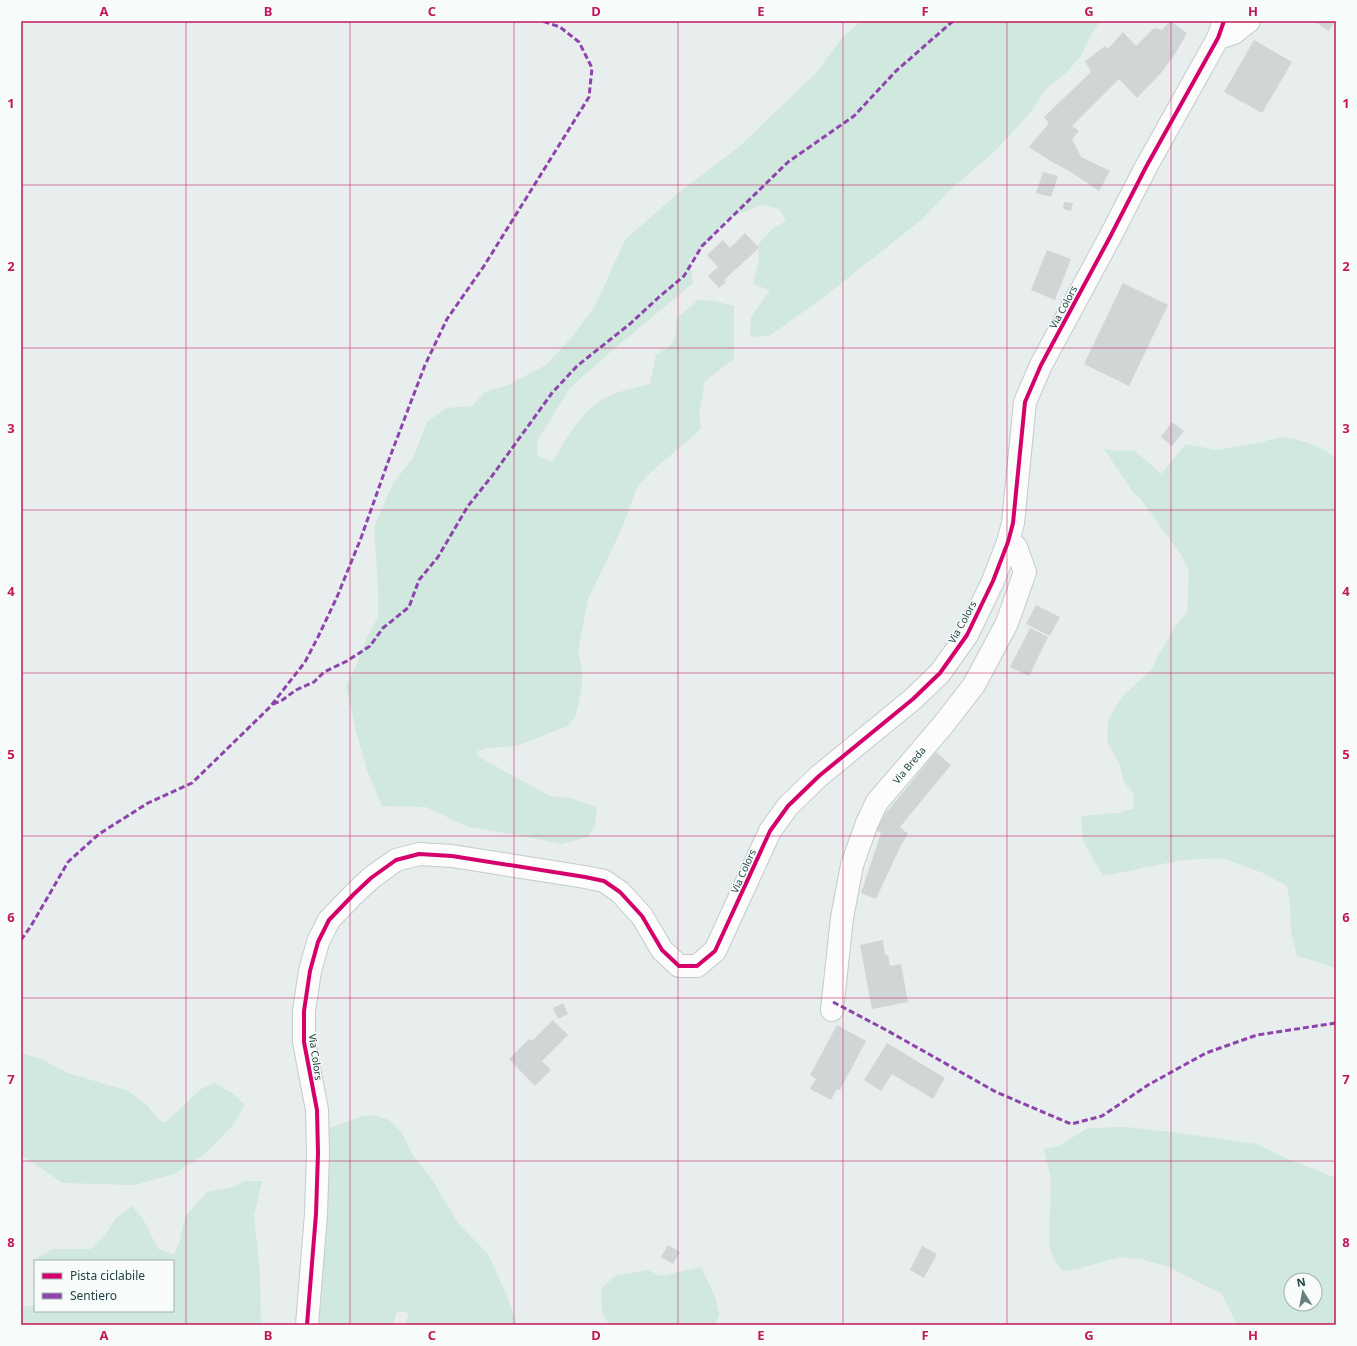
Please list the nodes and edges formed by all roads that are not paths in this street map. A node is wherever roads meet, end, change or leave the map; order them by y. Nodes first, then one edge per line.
1 (1249, 21) edge
2 (1221, 29) edge
3 (1008, 542) junction
4 (832, 1010) dead end
5 (307, 1325) edge

1 - 2 street
2 - 3 street, Via Colors
3 - 4 street, Via Breda
3 - 5 street, Via Colors

